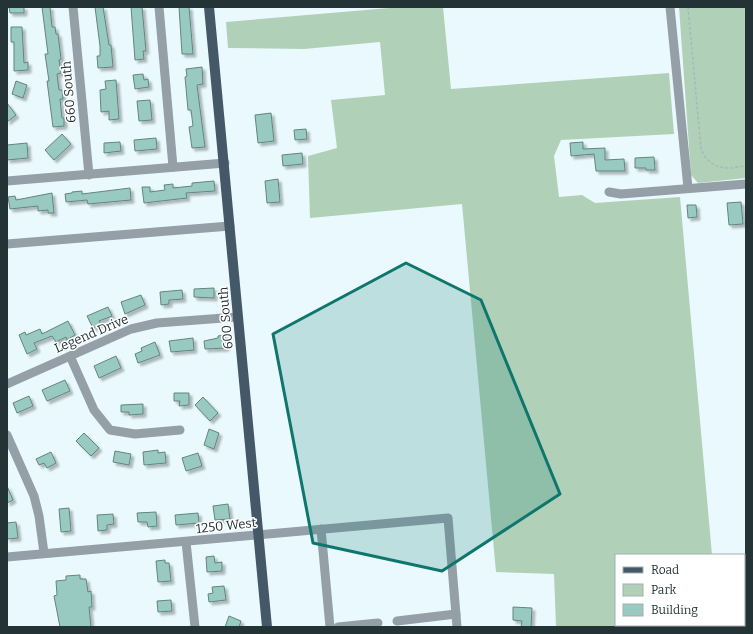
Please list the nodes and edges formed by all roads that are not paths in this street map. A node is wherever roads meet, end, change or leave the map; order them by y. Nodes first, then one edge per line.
1 (74, 7) edge
2 (159, 7) edge
3 (209, 7) edge
4 (670, 7) edge
5 (225, 163) junction
6 (173, 167) junction
7 (89, 175) junction
8 (7, 181) edge
9 (746, 184) edge
10 (688, 188) junction
11 (609, 192) dead end
12 (230, 226) junction
13 (7, 244) edge
14 (237, 317) junction
15 (70, 356) junction
16 (7, 384) edge
17 (180, 430) dead end
18 (7, 435) edge
19 (321, 529) junction
20 (258, 535) junction
21 (186, 542) junction
22 (44, 553) junction
23 (7, 557) edge
24 (456, 614) junction
25 (397, 621) dead end
26 (378, 623) dead end
27 (195, 627) edge
28 (266, 627) edge
29 (330, 627) edge
30 (338, 627) edge
31 (457, 627) edge

1 - 7 street, 660 South
2 - 6 street
3 - 5 main road, 600 South
4 - 10 street
5 - 6 street
5 - 12 main road, 600 South
6 - 7 street
7 - 8 street
9 - 10 street
10 - 11 street
12 - 13 street
12 - 14 main road, 600 South
14 - 15 street, Legend Drive
14 - 20 main road, 600 South
15 - 16 street, Legend Drive
15 - 17 street
18 - 22 street
19 - 20 street, 1250 West
19 - 24 street, 1250 West
19 - 29 street
20 - 21 street, 1250 West
20 - 28 main road, 600 South
21 - 22 street, 1250 West
21 - 27 street
22 - 23 street, 1250 West
24 - 25 street
24 - 31 street
26 - 30 street

